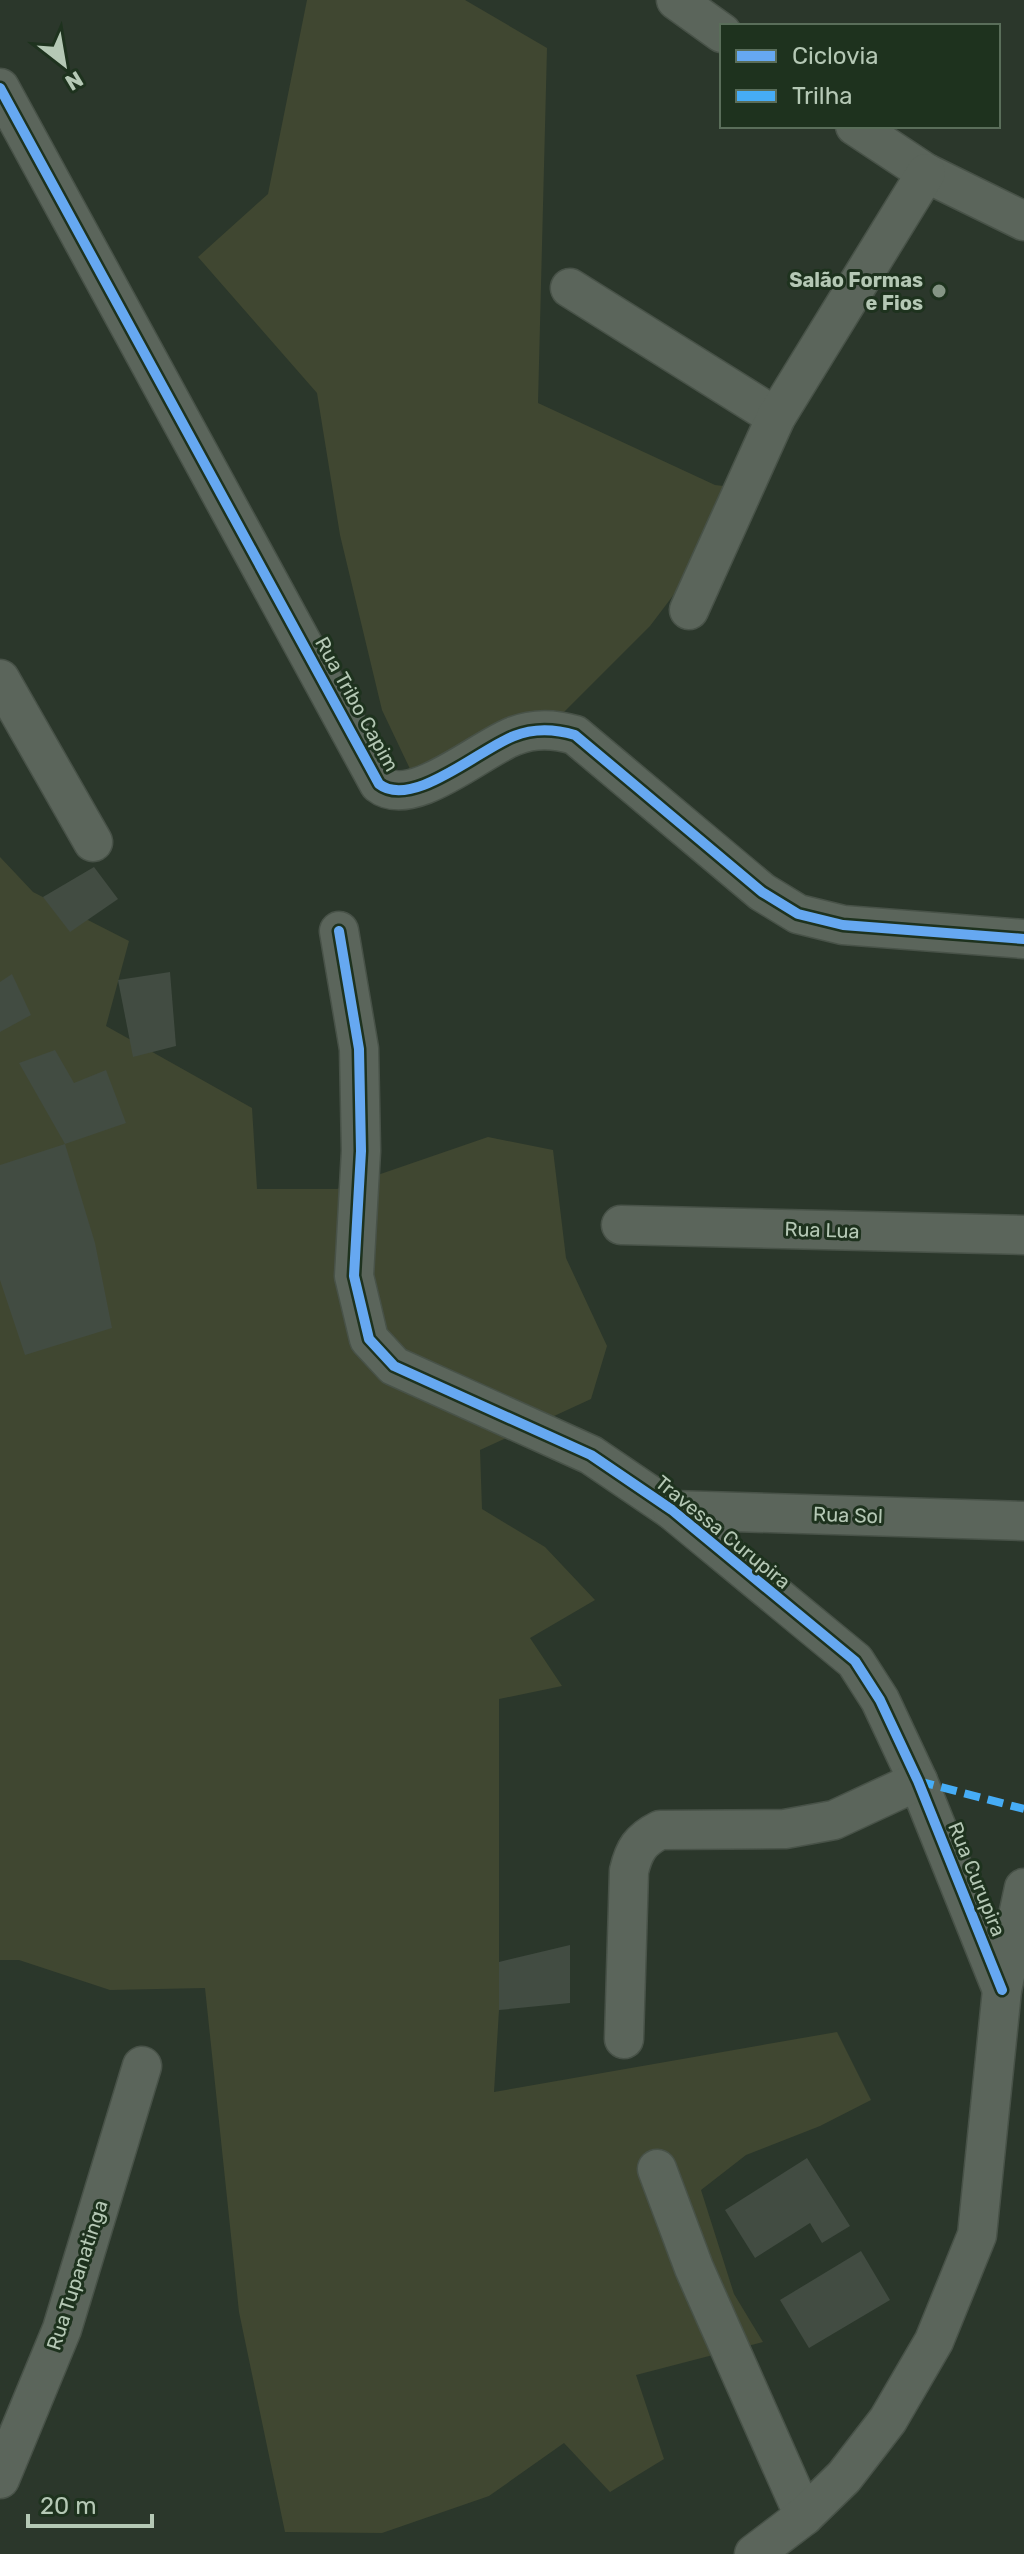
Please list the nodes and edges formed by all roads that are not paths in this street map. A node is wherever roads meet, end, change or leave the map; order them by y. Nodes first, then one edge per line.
1 (676, 0) edge
2 (720, 32) edge
3 (0, 88) edge
4 (858, 128) edge
5 (926, 173) junction
6 (1024, 221) edge
7 (570, 288) dead end
8 (776, 417) junction
9 (689, 610) dead end
10 (0, 679) edge
11 (93, 842) dead end
12 (339, 931) dead end
13 (1024, 939) edge
14 (621, 1225) dead end
15 (1024, 1235) edge
16 (672, 1510) junction
17 (1024, 1521) edge
18 (918, 1781) junction
19 (1024, 1888) edge
20 (1002, 1990) junction
21 (624, 2039) dead end
22 (142, 2066) dead end
23 (657, 2169) dead end
24 (3, 2466) edge
25 (804, 2516) junction
26 (754, 2554) edge

1 - 2 street
3 - 13 street, Rua Tribo Capim
4 - 5 street
5 - 6 street
5 - 8 street
7 - 8 street
8 - 9 street
10 - 11 street
12 - 16 street, Travessa Curupira
14 - 15 street, Rua Lua
16 - 17 street, Rua Sol
16 - 18 street, Travessa Curupira
18 - 20 street, Rua Curupira
18 - 21 street
19 - 20 street, Rua Curupira
20 - 25 street, Rua Curupira
22 - 24 street, Rua Tupanatinga
23 - 25 street
25 - 26 street, Rua Curupira

